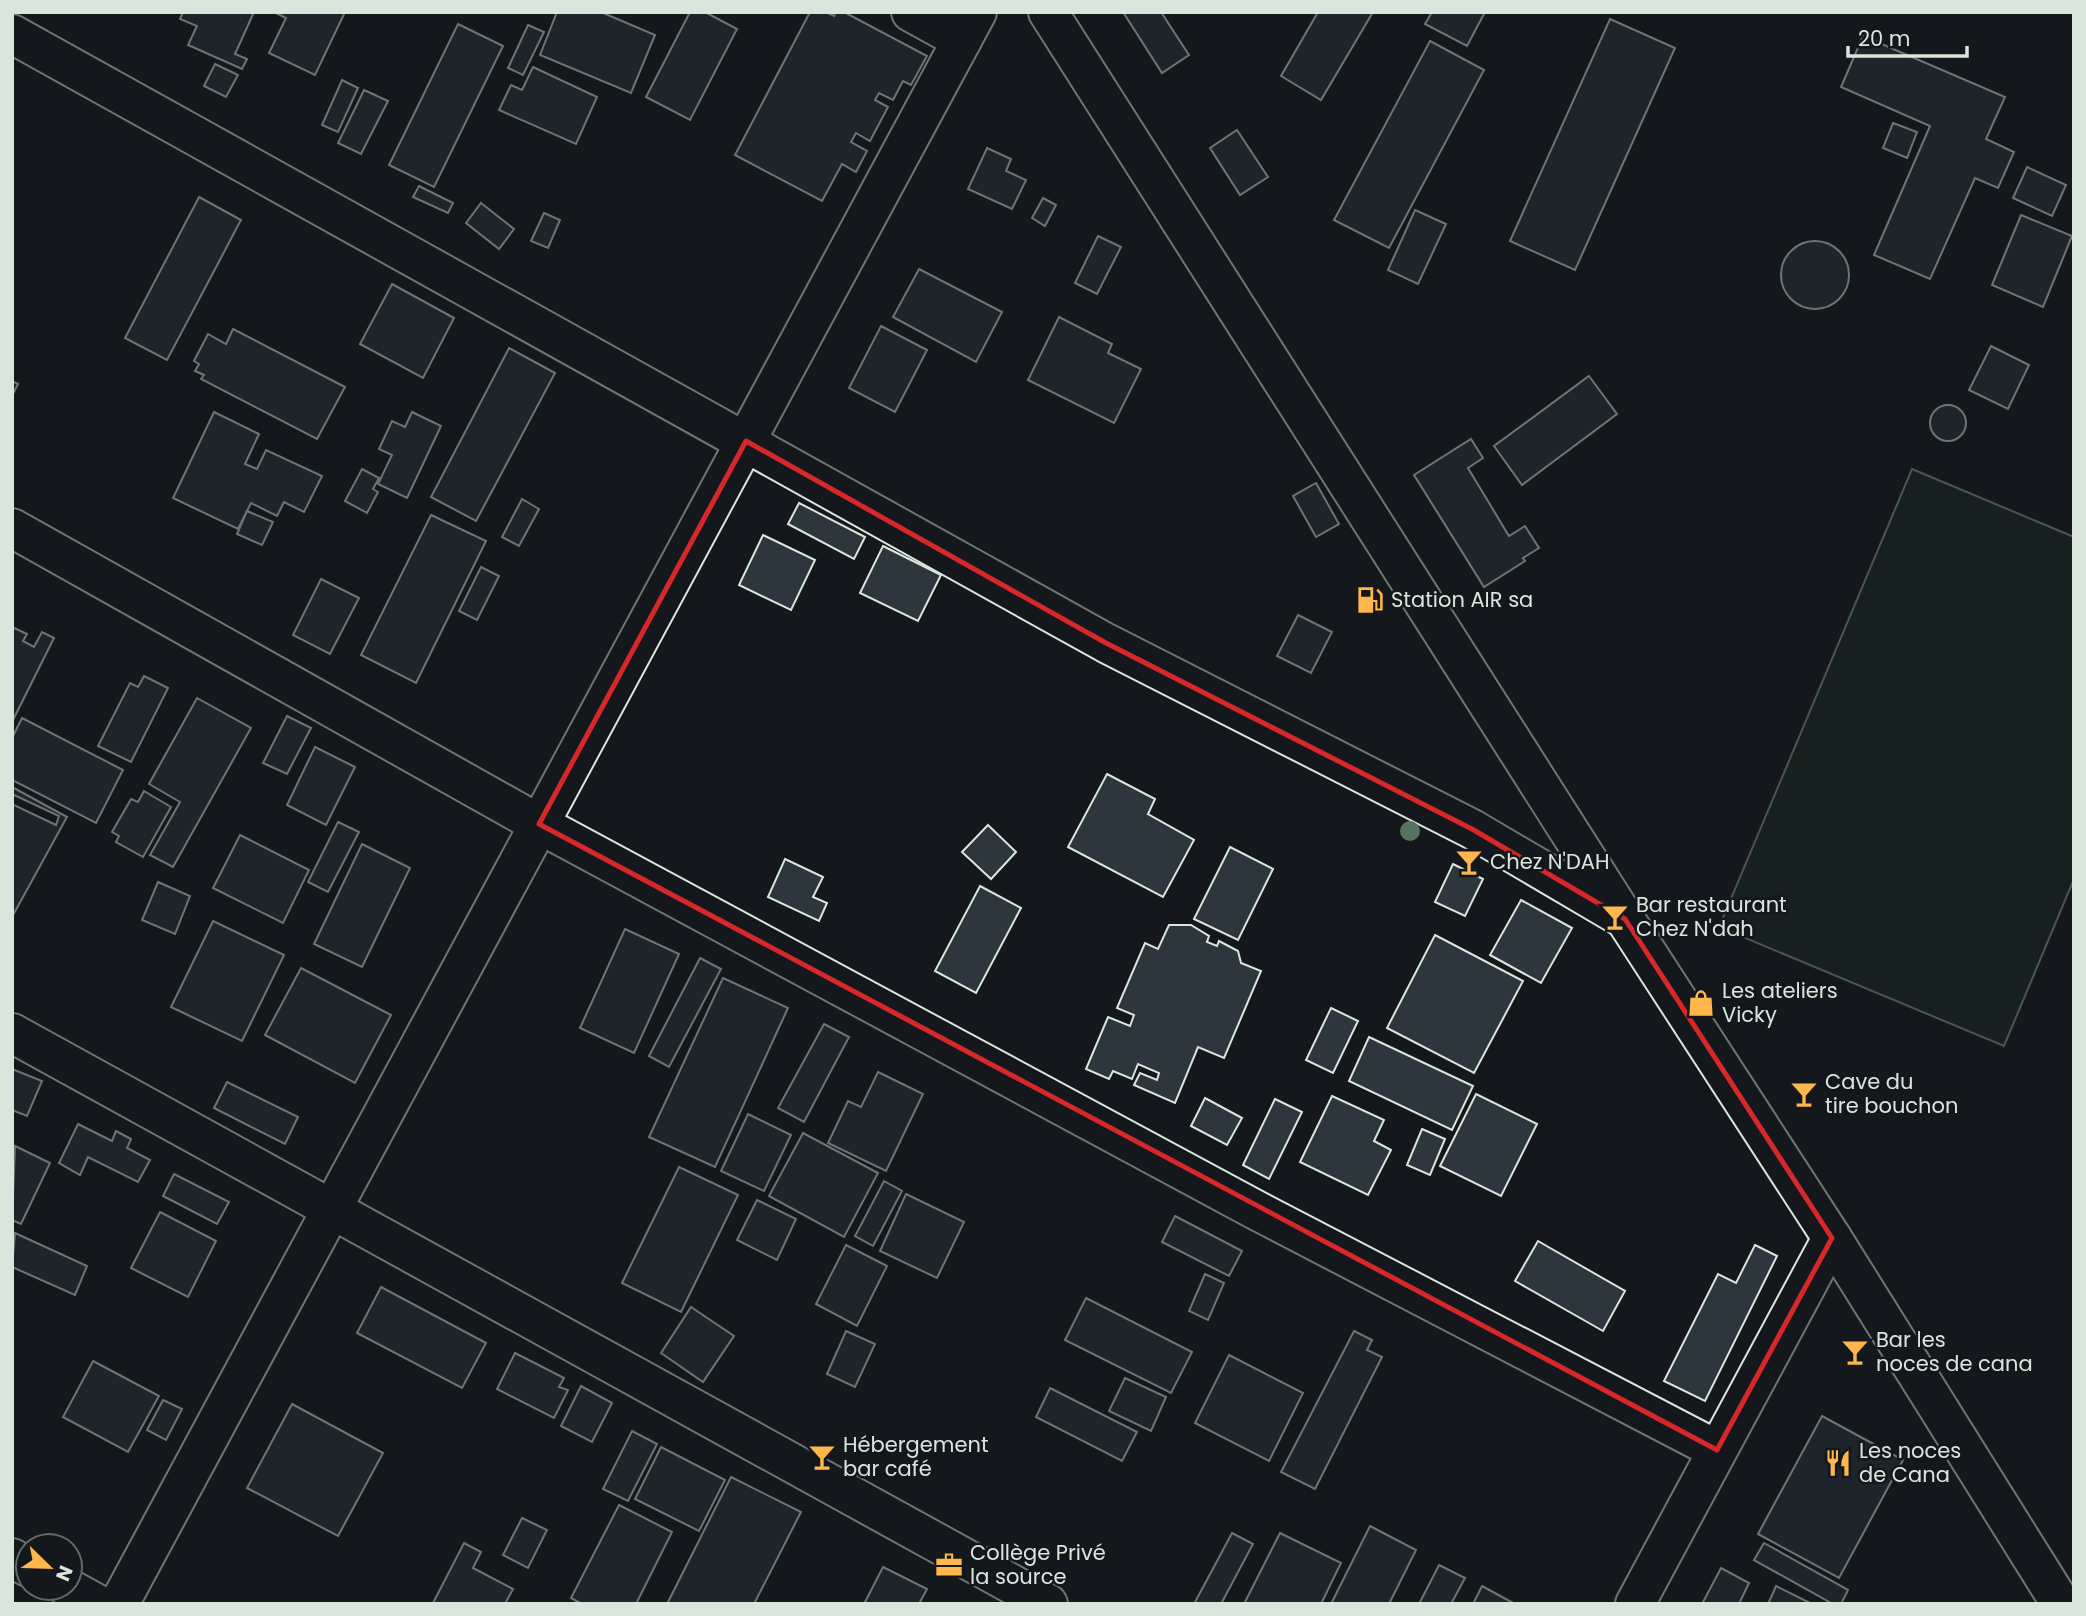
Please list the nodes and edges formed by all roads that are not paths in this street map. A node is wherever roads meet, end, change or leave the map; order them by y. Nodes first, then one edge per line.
1 (911, 12) edge
2 (1048, 12) edge
3 (970, 26) edge
4 (12, 34) edge
5 (746, 441) junction
6 (12, 528) edge
7 (539, 824) junction
8 (1625, 919) junction
9 (12, 1033) edge
10 (331, 1211) junction
11 (1832, 1238) junction
12 (1717, 1450) junction
13 (119, 1604) edge
14 (1048, 1604) edge
15 (1635, 1604) edge
16 (2061, 1604) edge

1 - 3 street
2 - 8 street
3 - 5 street
4 - 5 street
5 - 7 street
5 - 8 street
6 - 7 street
7 - 10 street
7 - 12 street
8 - 11 street
9 - 10 street
10 - 13 street
10 - 14 street
11 - 12 street
11 - 16 street
12 - 15 street

